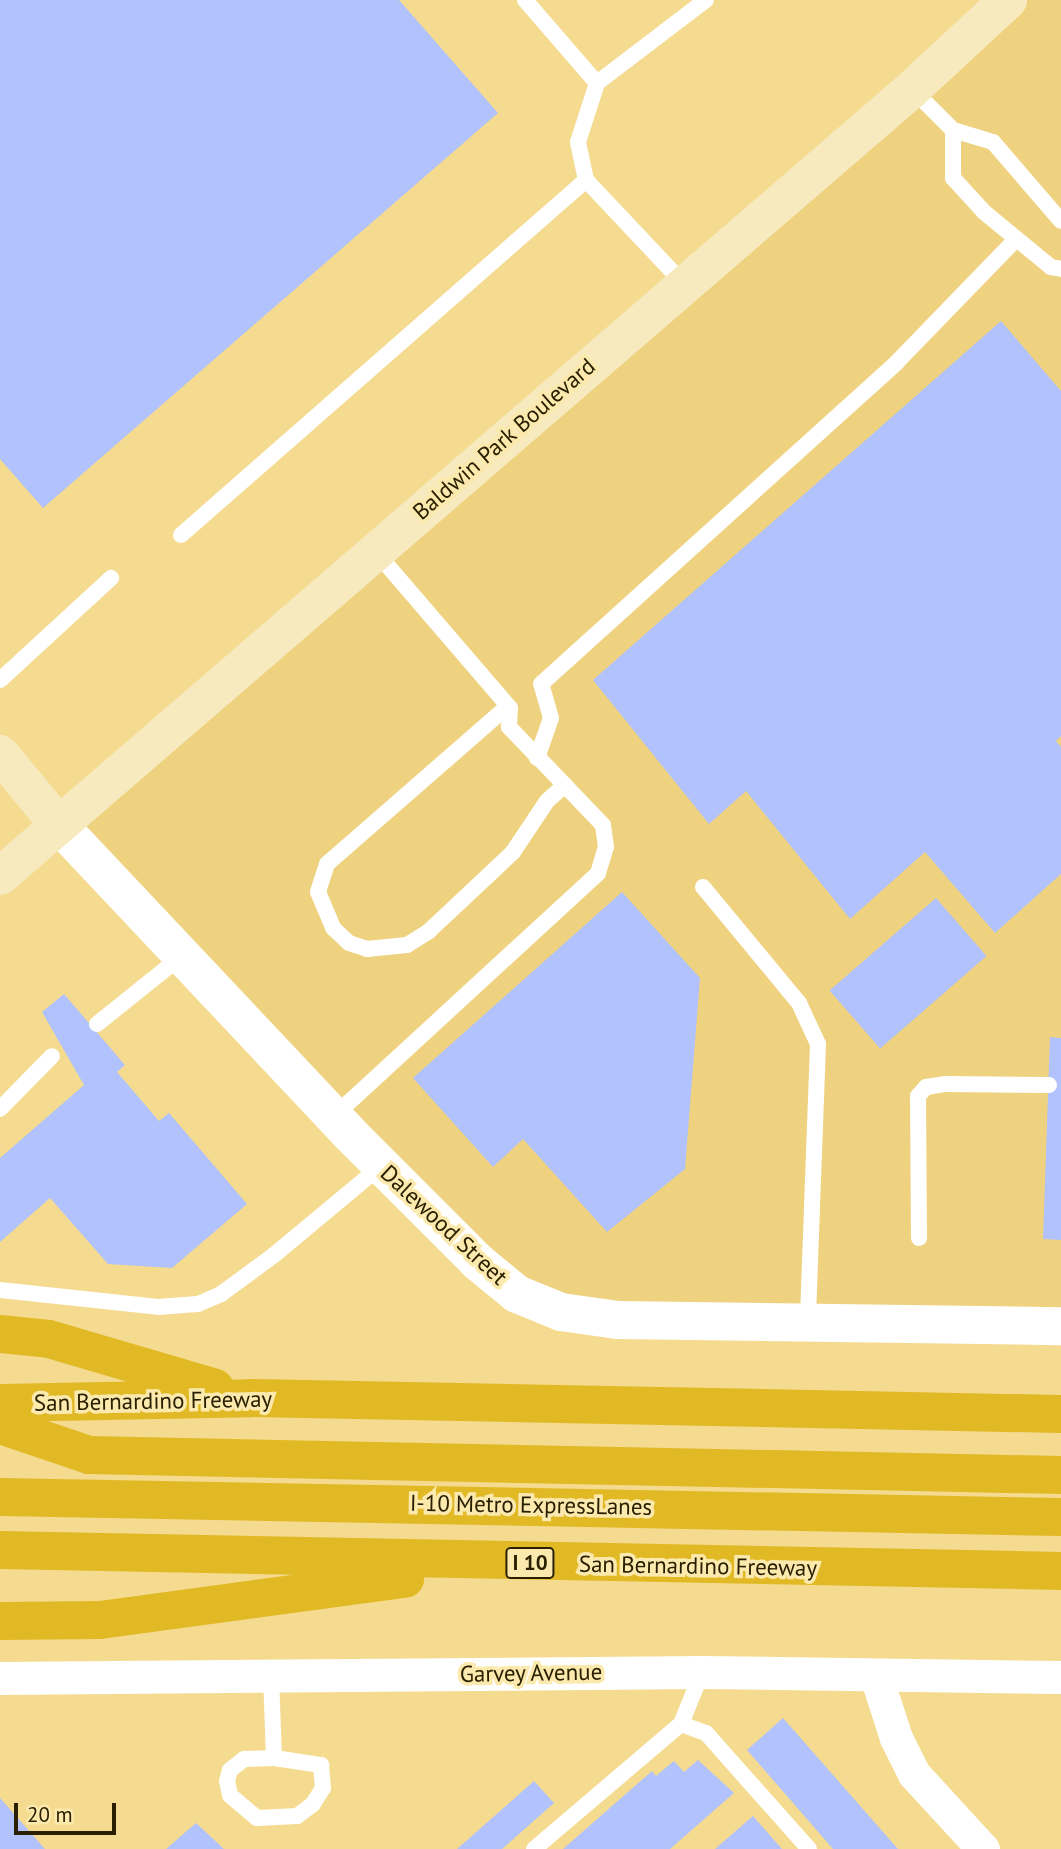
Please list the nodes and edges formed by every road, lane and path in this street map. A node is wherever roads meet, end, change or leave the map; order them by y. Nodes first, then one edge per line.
1 (525, 0) edge
2 (706, 0) edge
3 (1008, 0) edge
4 (597, 83) junction
5 (912, 89) junction
6 (953, 130) junction
7 (586, 180) junction
8 (1061, 221) edge
9 (1016, 239) junction
10 (1061, 269) edge
11 (685, 285) junction
12 (181, 534) dead end
13 (374, 550) junction
14 (111, 578) dead end
15 (0, 680) edge
16 (508, 706) junction
17 (0, 754) edge
18 (537, 758) junction
19 (565, 785) junction
20 (59, 825) junction
21 (0, 876) edge
22 (703, 887) dead end
23 (182, 956) junction
24 (97, 1024) dead end
25 (52, 1056) dead end
26 (1049, 1085) dead end
27 (0, 1109) edge
28 (333, 1116) junction
29 (381, 1166) junction
30 (919, 1238) dead end
31 (0, 1290) edge
32 (808, 1321) junction
33 (1061, 1326) edge
34 (0, 1334) edge
35 (251, 1398) junction
36 (0, 1403) edge
37 (1061, 1414) edge
38 (0, 1425) edge
39 (1061, 1475) edge
40 (0, 1497) edge
41 (1061, 1517) edge
42 (0, 1550) edge
43 (526, 1563) junction
44 (1061, 1571) edge
45 (0, 1621) edge
46 (702, 1672) junction
47 (271, 1676) junction
48 (876, 1676) junction
49 (1061, 1677) edge
50 (0, 1678) edge
51 (681, 1724) junction
52 (274, 1758) junction
53 (534, 1849) edge
54 (809, 1849) edge
55 (983, 1849) edge

1 - 4 lane
2 - 4 lane
3 - 5 main road, Baldwin Park Boulevard
4 - 7 lane
5 - 6 lane
5 - 11 main road, Baldwin Park Boulevard
6 - 8 lane
6 - 9 lane
7 - 11 lane
7 - 12 lane
9 - 10 lane
9 - 18 lane
11 - 13 main road, Baldwin Park Boulevard
13 - 16 lane
13 - 20 main road, Baldwin Park Boulevard
14 - 15 lane
16 - 18 lane
16 - 19 lane
17 - 20 main road, Dalewood Street
18 - 19 lane
19 - 28 lane
20 - 21 main road, Baldwin Park Boulevard
20 - 23 street, Dalewood Street
22 - 32 lane
23 - 24 lane
23 - 28 street, Dalewood Street
25 - 27 lane
26 - 30 lane
28 - 29 street, Dalewood Street
29 - 31 lane
29 - 32 street, Dalewood Street
32 - 33 street, Dalewood Street
34 - 35 highway
35 - 36 highway, San Bernardino Freeway
35 - 37 highway, San Bernardino Freeway
38 - 39 highway
40 - 41 highway, I-10 Metro ExpressLanes
42 - 43 highway, San Bernardino Freeway / I 10
43 - 44 highway, San Bernardino Freeway / I 10
43 - 45 highway
46 - 47 street, Garvey Avenue
46 - 48 street, Garvey Avenue
46 - 51 lane
47 - 50 street, Garvey Avenue
47 - 52 lane
48 - 49 street, Garvey Avenue
48 - 55 street
51 - 53 lane
51 - 54 lane
52 - 52 lane

